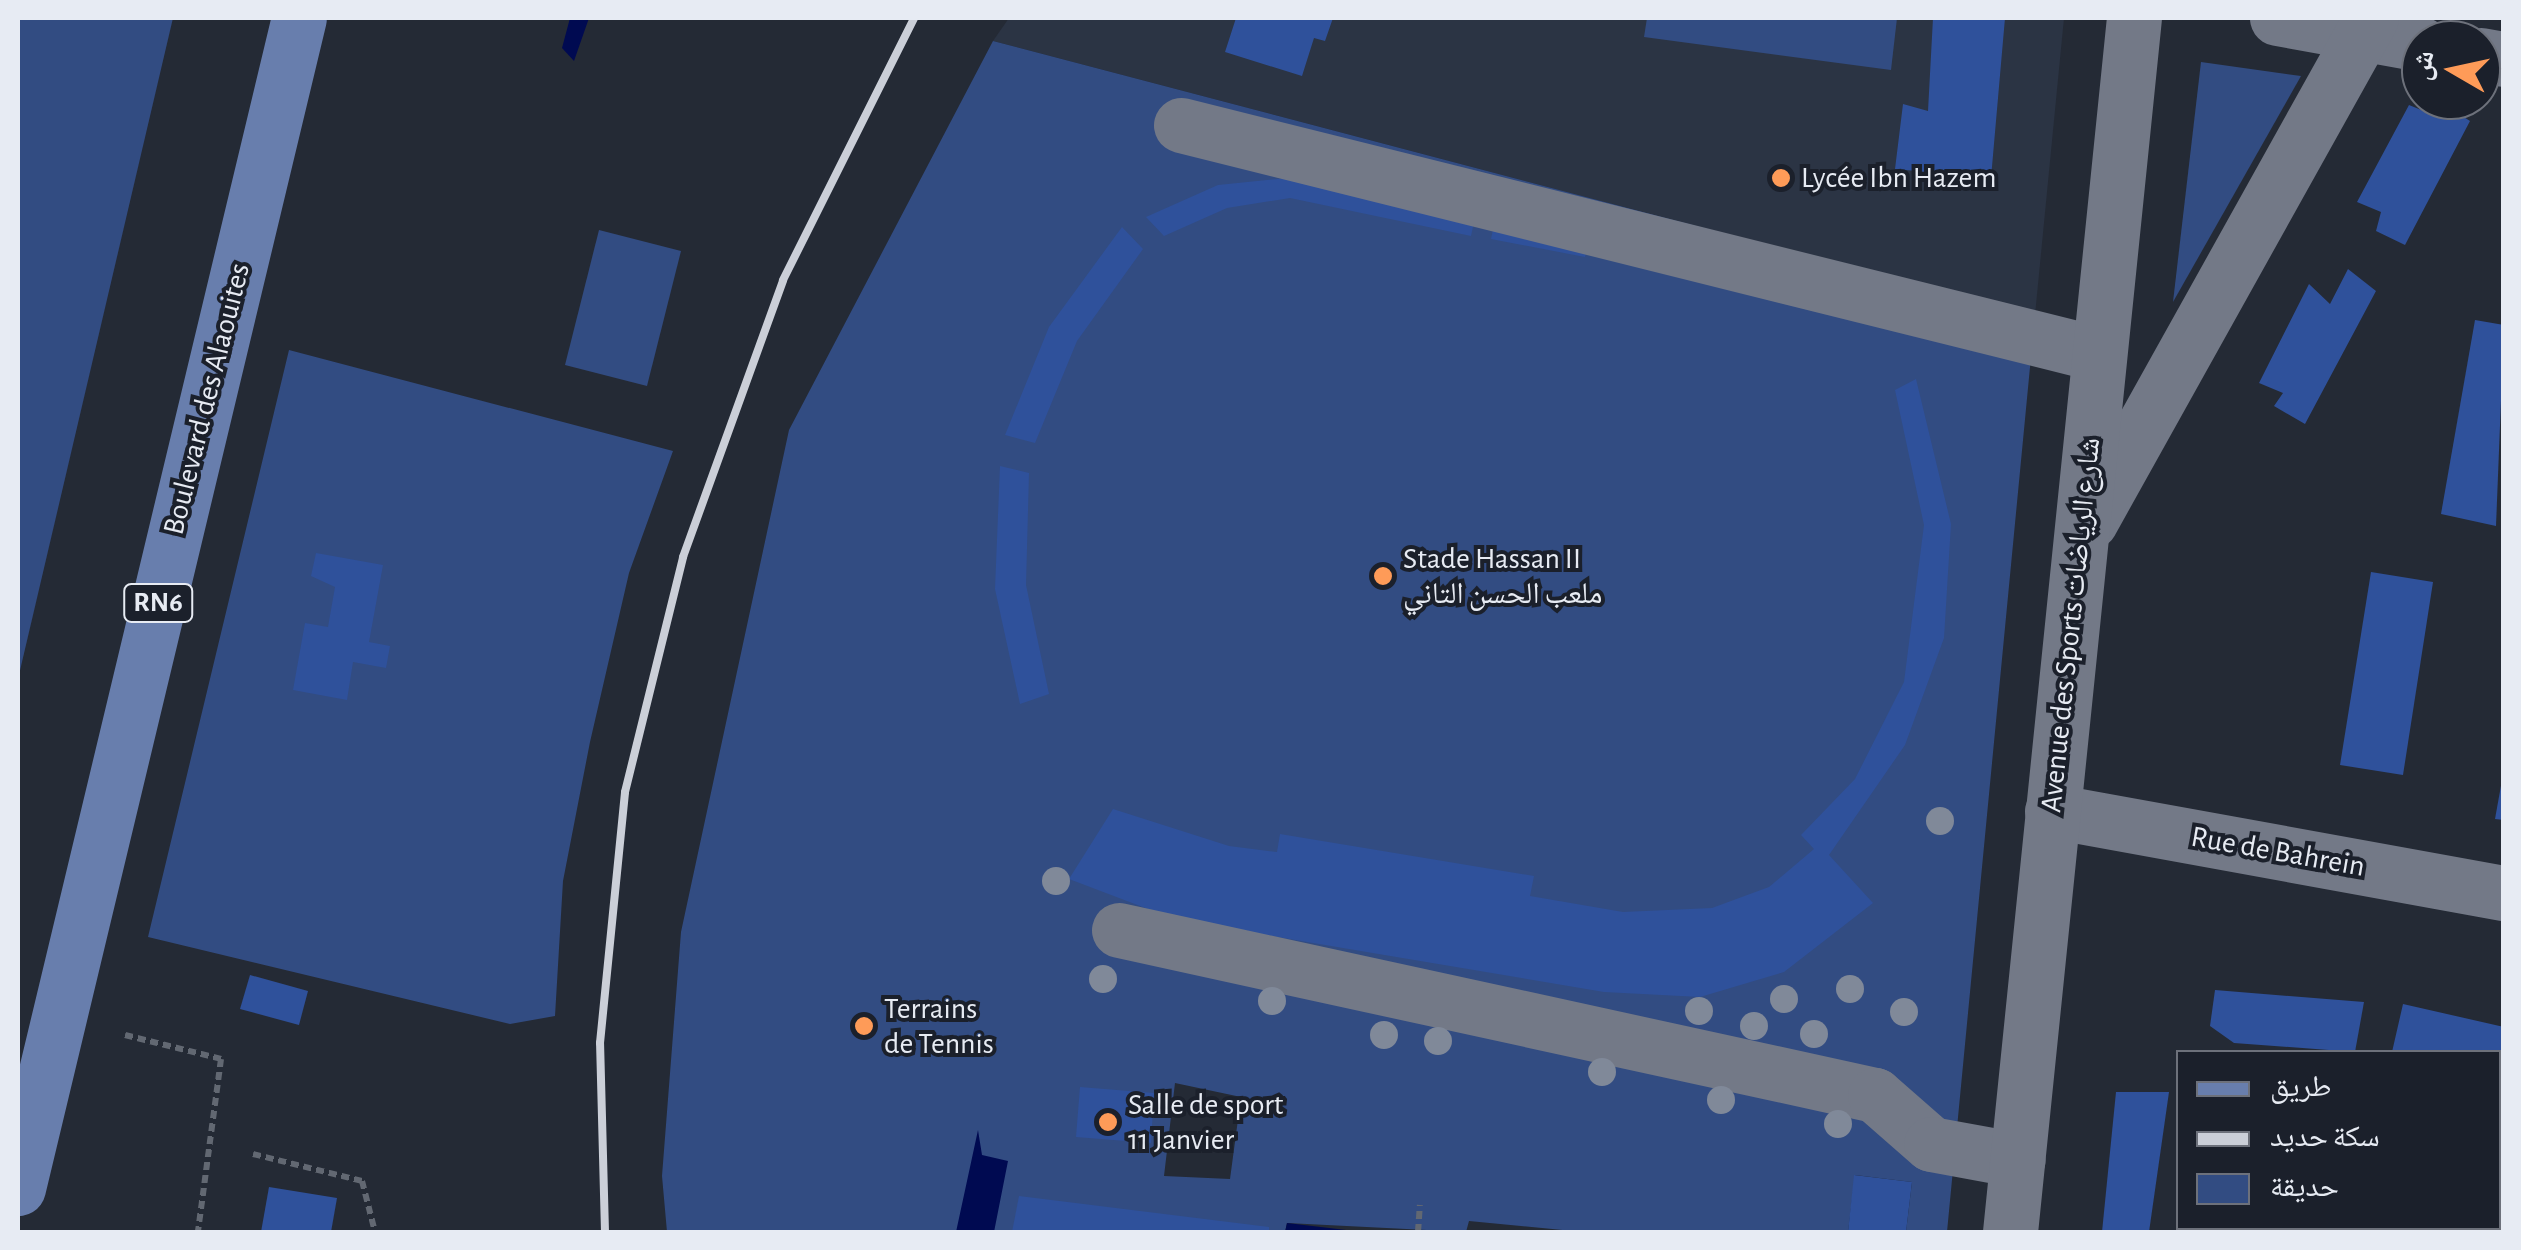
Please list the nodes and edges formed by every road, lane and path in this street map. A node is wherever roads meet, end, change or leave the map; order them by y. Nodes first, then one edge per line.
1 (261, 18) edge
2 (299, 18) edge
3 (2134, 18) edge
4 (2277, 18) edge
5 (2366, 25) edge
6 (2401, 37) edge
7 (1180, 125) dead end
8 (2100, 354) junction
9 (2077, 545) junction
10 (2052, 812) junction
11 (2504, 893) edge
12 (1120, 930) dead end
13 (125, 1035) dead end
14 (18, 1047) edge
15 (253, 1154) dead end
16 (2018, 1160) junction
17 (18, 1188) edge
18 (1420, 1205) dead end
19 (198, 1232) edge
20 (375, 1232) edge
21 (1418, 1232) edge
22 (2010, 1232) edge

1 - 14 main road, Boulevard des Alaouites / RN6
2 - 17 main road, Boulevard des Alaouites / RN6
3 - 8 street, Avenue des Sports شارع الرياضات
4 - 5 street
5 - 6 street
5 - 9 street
7 - 8 street
8 - 9 street, Avenue des Sports شارع الرياضات
9 - 10 street, Avenue des Sports شارع الرياضات
10 - 11 street, Rue de Bahrein
10 - 16 street, Avenue des Sports شارع الرياضات
12 - 16 street
13 - 19 path
15 - 20 path
16 - 22 street, Avenue des Sports شارع الرياضات
18 - 21 path

